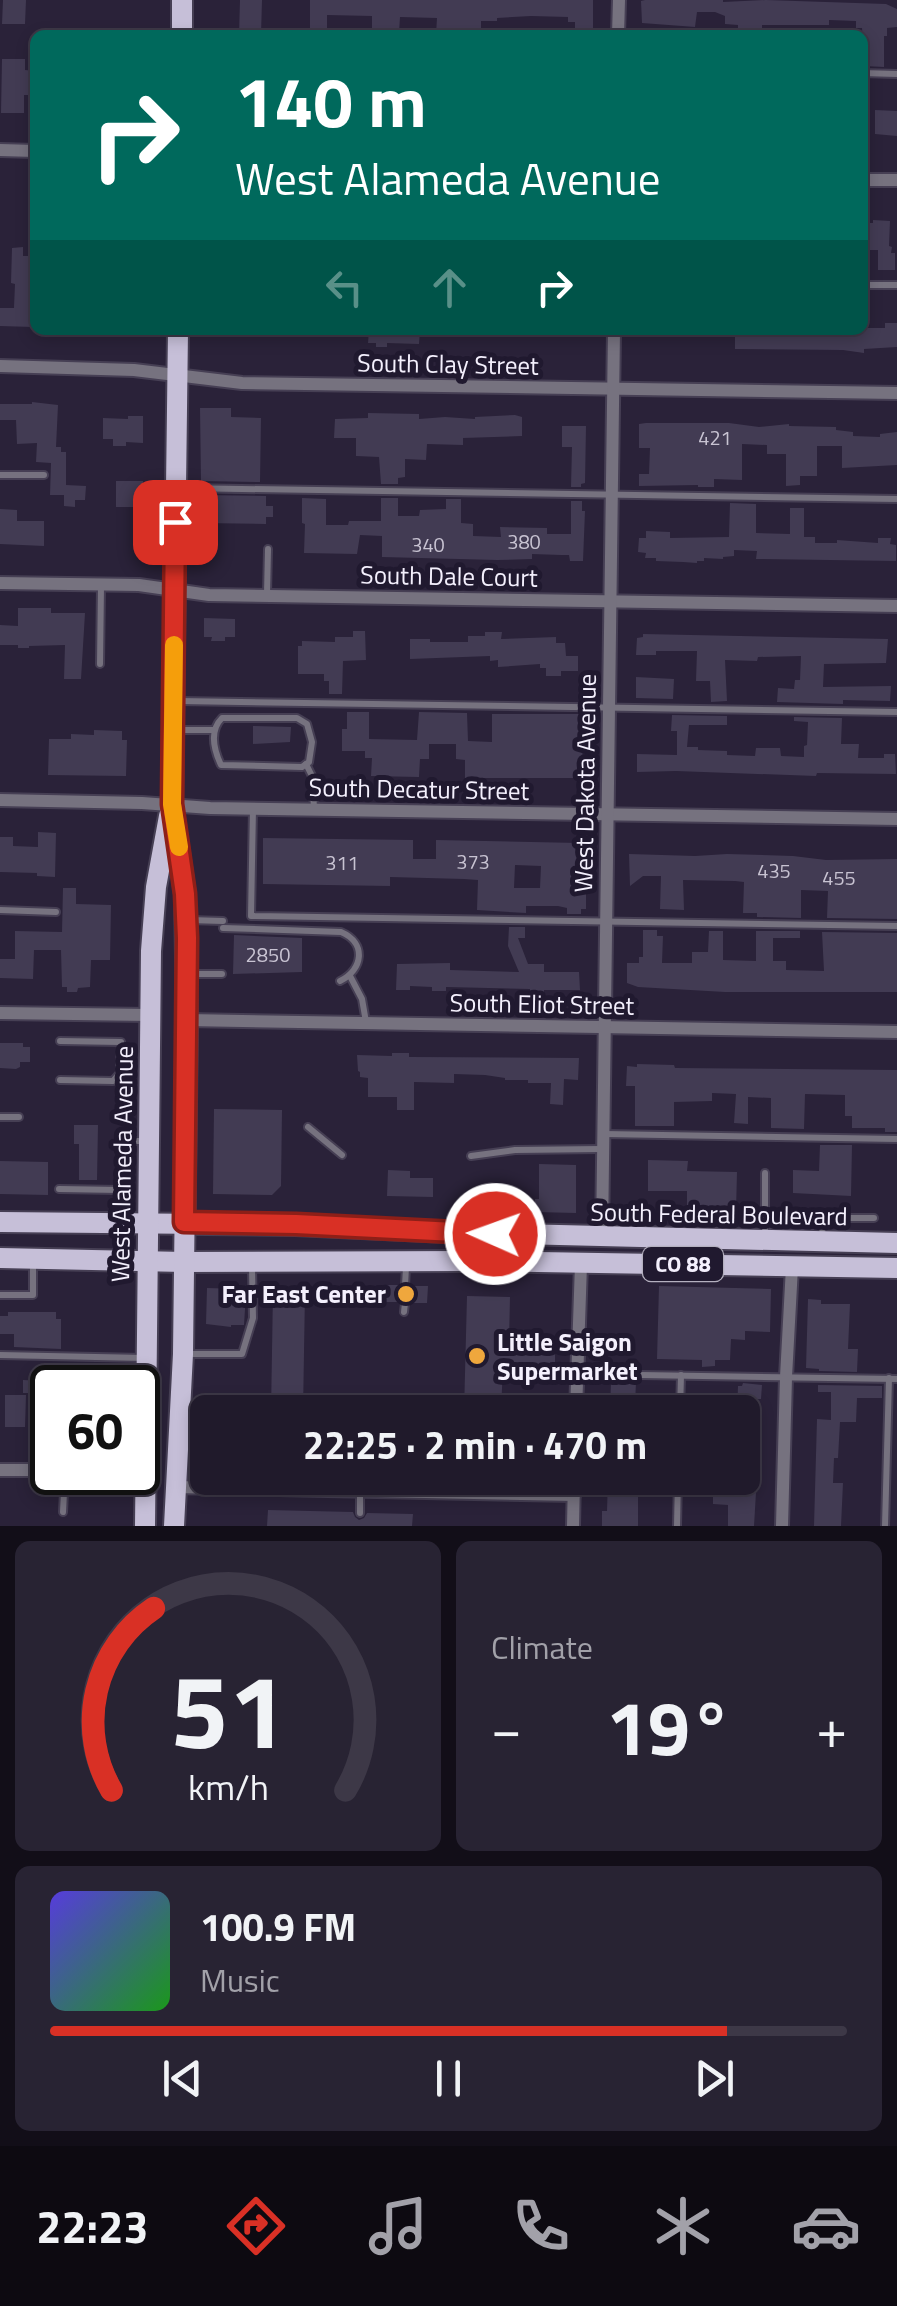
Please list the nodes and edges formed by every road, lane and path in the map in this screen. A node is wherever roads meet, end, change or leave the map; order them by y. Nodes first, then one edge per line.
1 (182, 0) edge
2 (619, 0) edge
3 (182, 30) edge
4 (618, 30) edge
5 (868, 74) edge
6 (897, 74) edge
7 (0, 150) edge
8 (30, 151) edge
9 (868, 180) edge
10 (897, 180) edge
11 (868, 284) edge
12 (897, 285) edge
13 (178, 335) edge
14 (614, 335) edge
15 (0, 366) edge
16 (178, 376) junction
17 (613, 388) junction
18 (897, 393) edge
19 (0, 474) edge
20 (44, 475) dead end
21 (176, 488) junction
22 (612, 494) junction
23 (897, 499) edge
24 (268, 549) dead end
25 (0, 582) edge
26 (101, 584) junction
27 (174, 589) junction
28 (267, 596) junction
29 (610, 602) junction
30 (897, 606) edge
31 (100, 664) dead end
32 (173, 701) junction
33 (609, 708) junction
34 (897, 712) edge
35 (172, 730) junction
36 (214, 730) junction
37 (306, 764) junction
38 (0, 800) edge
39 (172, 804) junction
40 (253, 808) junction
41 (314, 809) junction
42 (607, 814) junction
43 (897, 819) edge
44 (0, 910) edge
45 (56, 912) dead end
46 (186, 920) junction
47 (606, 921) junction
48 (897, 926) edge
49 (186, 974) junction
50 (222, 974) dead end
51 (350, 976) junction
52 (340, 981) dead end
53 (0, 1014) edge
54 (149, 1016) junction
55 (187, 1020) junction
56 (366, 1024) junction
57 (604, 1028) junction
58 (897, 1032) edge
59 (60, 1041) dead end
60 (60, 1080) dead end
61 (0, 1116) edge
62 (19, 1116) dead end
63 (308, 1127) dead end
64 (602, 1134) junction
65 (897, 1139) edge
66 (148, 1141) junction
67 (602, 1149) junction
68 (342, 1155) dead end
69 (471, 1156) dead end
70 (765, 1173) dead end
71 (58, 1190) dead end
72 (471, 1206) dead end
73 (516, 1206) dead end
74 (874, 1218) dead end
75 (0, 1222) edge
76 (146, 1222) junction
77 (184, 1222) junction
78 (602, 1237) junction
79 (764, 1240) junction
80 (822, 1240) junction
81 (897, 1243) edge
82 (0, 1258) edge
83 (33, 1260) junction
84 (406, 1261) junction
85 (146, 1262) junction
86 (184, 1262) junction
87 (252, 1262) junction
88 (581, 1264) junction
89 (792, 1267) junction
90 (897, 1268) edge
91 (405, 1286) dead end
92 (0, 1295) edge
93 (182, 1354) junction
94 (0, 1355) edge
95 (145, 1358) junction
96 (145, 1365) edge
97 (576, 1374) junction
98 (681, 1375) junction
99 (786, 1377) junction
100 (893, 1378) edge
101 (576, 1395) edge
102 (680, 1395) edge
103 (0, 1470) edge
104 (30, 1470) edge
105 (190, 1486) edge
106 (174, 1487) junction
107 (64, 1495) edge
108 (143, 1495) edge
109 (360, 1495) edge
110 (574, 1495) edge
111 (678, 1495) edge
112 (64, 1512) dead end
113 (360, 1513) dead end
114 (145, 1526) edge
115 (174, 1526) edge
116 (573, 1526) edge
117 (677, 1526) edge
118 (782, 1526) edge
119 (886, 1526) edge

1 - 3 main road
2 - 4 street
5 - 6 lane
7 - 8 street
9 - 10 street
11 - 12 lane
13 - 16 main road, West Alameda Avenue
14 - 17 street, West Dakota Avenue
15 - 16 street, South Clay Street
16 - 17 street, South Clay Street
16 - 21 main road, West Alameda Avenue
17 - 18 street, South Clay Street
17 - 22 street, West Dakota Avenue
19 - 20 lane
21 - 22 lane
21 - 27 main road, West Alameda Avenue
22 - 23 lane
22 - 29 street, West Dakota Avenue
24 - 28 lane
25 - 26 street, South Dale Court
26 - 27 street, South Dale Court
26 - 31 lane
27 - 28 street, South Dale Court
27 - 32 main road, West Alameda Avenue
28 - 29 street, South Dale Court
29 - 30 street, South Dale Court
29 - 33 street, West Dakota Avenue
32 - 33 lane
32 - 35 main road, West Alameda Avenue
33 - 34 lane
33 - 42 street, West Dakota Avenue
35 - 36 lane
35 - 39 main road, West Alameda Avenue
36 - 37 lane
36 - 37 lane
37 - 41 lane
38 - 39 street, South Decatur Street
39 - 40 street, South Decatur Street
39 - 46 main road, West Alameda Avenue
39 - 54 main road, West Alameda Avenue
40 - 41 street, South Decatur Street
40 - 47 lane
41 - 42 street, South Decatur Street
42 - 43 street, South Decatur Street
42 - 47 street, West Dakota Avenue
44 - 45 lane
46 - 49 main road, West Alameda Avenue
46 - 51 lane
47 - 48 lane
47 - 57 street, West Dakota Avenue
49 - 50 lane
49 - 55 main road, West Alameda Avenue
51 - 52 lane
51 - 56 lane
53 - 54 street
54 - 66 main road, West Alameda Avenue
55 - 56 street, South Eliot Street
55 - 77 main road, West Alameda Avenue
56 - 57 street, South Eliot Street
57 - 58 street, South Eliot Street
57 - 64 street, West Dakota Avenue
59 - 60 lane
61 - 62 lane
63 - 68 lane
64 - 65 lane
64 - 67 street, West Dakota Avenue
66 - 71 lane
66 - 76 main road, West Alameda Avenue
67 - 69 lane
67 - 78 street, West Dakota Avenue
70 - 79 lane
72 - 73 lane
74 - 80 lane
75 - 76 main road, South Federal Boulevard / CO 88
76 - 77 main road, South Federal Boulevard / CO 88
76 - 85 main road, West Alameda Avenue
77 - 78 main road, South Federal Boulevard / CO 88
77 - 86 main road, West Alameda Avenue
78 - 79 main road, South Federal Boulevard / CO 88
79 - 80 main road, South Federal Boulevard / CO 88
80 - 81 main road, South Federal Boulevard / CO 88
82 - 83 main road, South Federal Boulevard / CO 88
83 - 85 main road, South Federal Boulevard / CO 88
83 - 92 lane
84 - 87 main road, South Federal Boulevard / CO 88
84 - 88 main road, South Federal Boulevard / CO 88
84 - 91 lane
85 - 86 main road, South Federal Boulevard / CO 88
85 - 95 main road, West Alameda Avenue
86 - 87 main road, South Federal Boulevard / CO 88
86 - 93 main road, West Alameda Avenue
87 - 93 lane
88 - 89 main road, South Federal Boulevard / CO 88
88 - 97 street
89 - 90 main road, South Federal Boulevard / CO 88
89 - 99 street
93 - 106 main road, West Alameda Avenue
94 - 95 lane
95 - 96 main road, West Alameda Avenue
97 - 98 lane
97 - 101 street
98 - 99 lane
98 - 102 lane
99 - 100 lane
99 - 118 street
100 - 119 lane
103 - 104 street
105 - 106 street
106 - 115 main road, West Alameda Avenue
107 - 112 lane
108 - 114 main road, West Alameda Avenue
109 - 113 lane
110 - 116 street
111 - 117 lane

